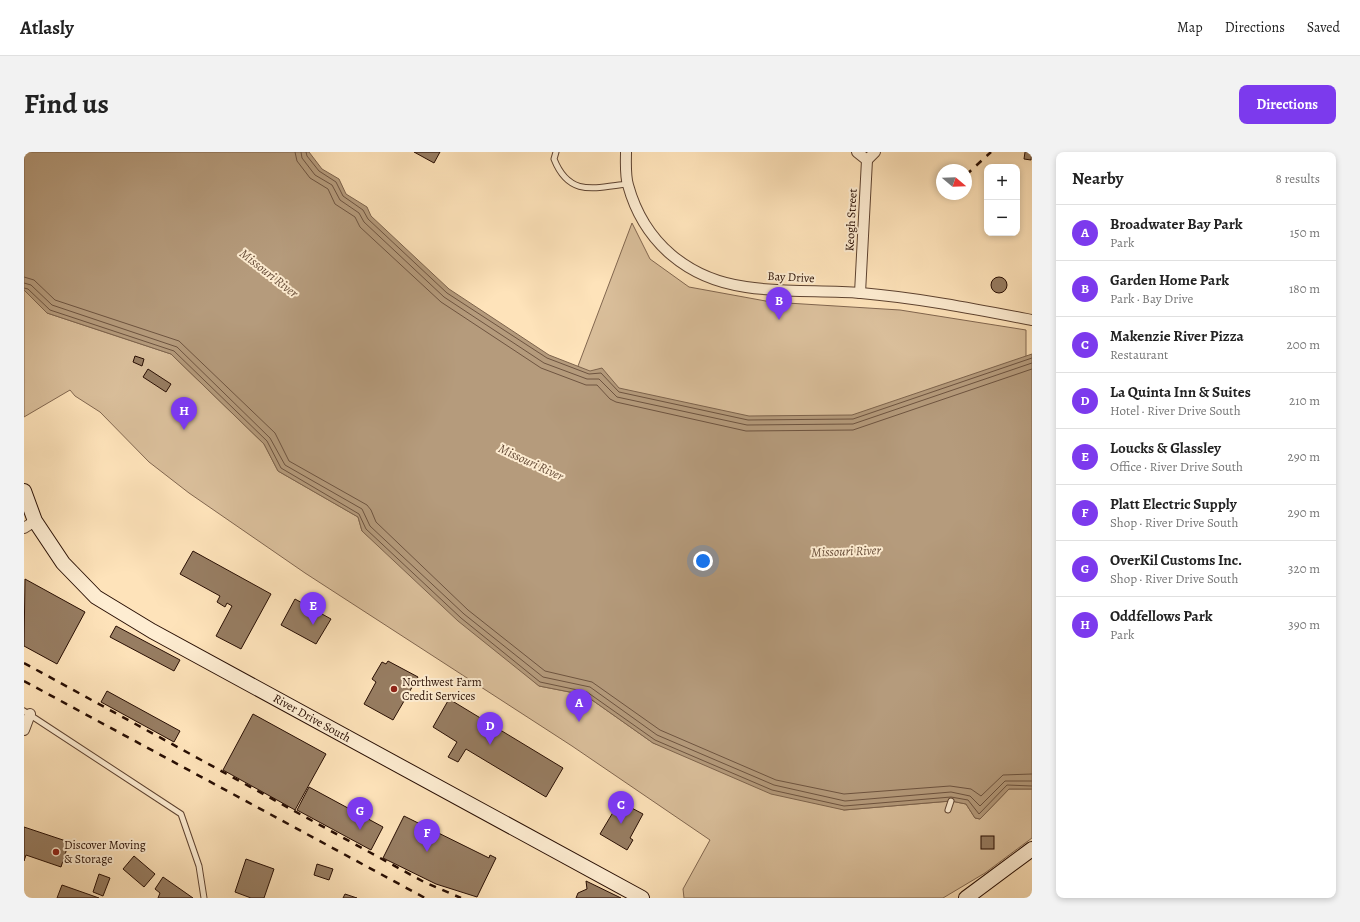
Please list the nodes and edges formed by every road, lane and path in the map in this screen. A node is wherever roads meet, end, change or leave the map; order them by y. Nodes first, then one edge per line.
1 (556, 152) edge
2 (626, 152) edge
3 (857, 152) edge
4 (875, 152) edge
5 (867, 160) junction
6 (627, 184) junction
7 (860, 293) junction
8 (1032, 320) edge
9 (24, 491) edge
10 (29, 525) edge
11 (27, 712) edge
12 (24, 730) edge
13 (951, 800) dead end
14 (948, 810) dead end
15 (1032, 849) edge
16 (204, 898) edge
17 (642, 898) edge
18 (966, 898) edge

1 - 6 lane
2 - 6 street, Bay Drive
3 - 5 street
4 - 5 street
5 - 7 street, Keogh Street
6 - 7 street, Bay Drive
7 - 8 street, Bay Drive
9 - 10 main road, River Drive South
10 - 17 main road, River Drive South
11 - 12 street
11 - 16 lane
13 - 14 lane
15 - 18 main road

